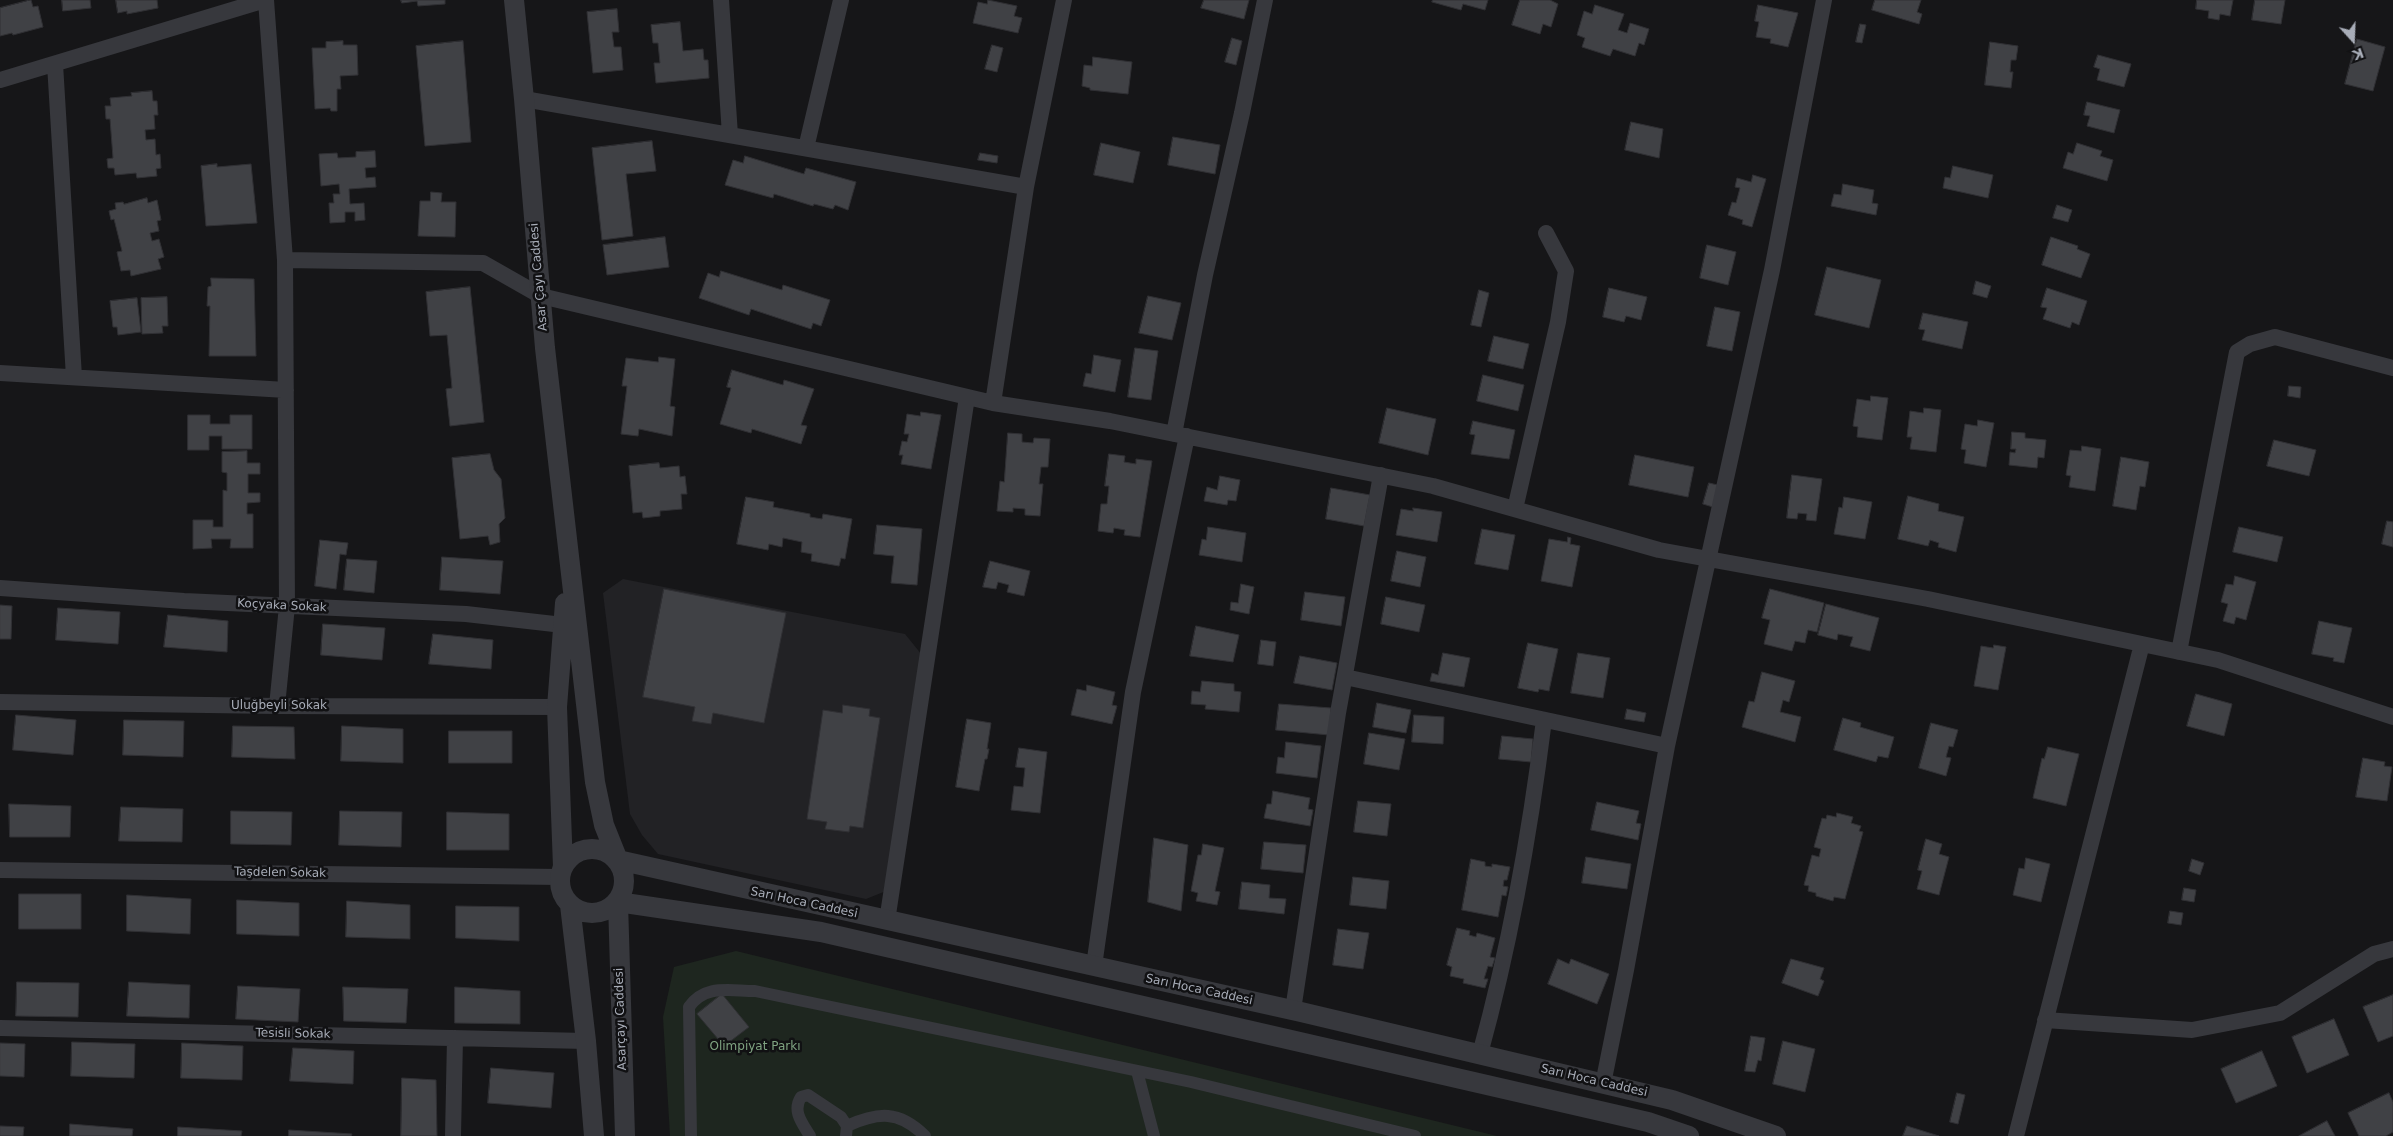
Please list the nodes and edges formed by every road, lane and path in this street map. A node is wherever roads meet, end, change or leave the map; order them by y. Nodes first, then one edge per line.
1 (265, 0) edge
2 (514, 0) edge
3 (721, 0) edge
4 (841, 0) edge
5 (1064, 0) edge
6 (1265, 0) edge
7 (1824, 0) edge
8 (55, 64) junction
9 (0, 80) edge
10 (524, 99) junction
11 (730, 135) junction
12 (806, 148) junction
13 (1026, 187) junction
14 (1546, 233) dead end
15 (285, 260) junction
16 (541, 296) junction
17 (2393, 368) edge
18 (0, 373) edge
19 (74, 377) junction
20 (286, 390) junction
21 (967, 397) junction
22 (993, 403) junction
23 (1180, 435) junction
24 (1381, 476) junction
25 (1515, 509) junction
26 (568, 553) junction
27 (1708, 559) junction
28 (0, 588) edge
29 (287, 606) junction
30 (563, 625) junction
31 (2142, 644) junction
32 (2179, 652) junction
33 (1345, 677) junction
34 (0, 702) edge
35 (277, 706) junction
36 (557, 707) junction
37 (2393, 717) edge
38 (1544, 720) junction
39 (1667, 746) junction
40 (618, 860) junction
41 (0, 870) edge
42 (562, 872) junction
43 (618, 902) junction
44 (570, 905) junction
45 (887, 921) junction
46 (2393, 949) edge
47 (1094, 966) junction
48 (1293, 1010) junction
49 (2045, 1020) junction
50 (0, 1028) edge
51 (455, 1038) junction
52 (586, 1041) junction
53 (1480, 1054) junction
54 (1137, 1071) junction
55 (1603, 1084) junction
56 (847, 1131) edge
57 (453, 1136) edge
58 (594, 1136) edge
59 (625, 1136) edge
60 (692, 1136) edge
61 (810, 1136) edge
62 (925, 1136) edge
63 (1154, 1136) edge
64 (1415, 1136) edge
65 (1689, 1136) edge
66 (1776, 1136) edge
67 (2016, 1136) edge

1 - 8 street
1 - 15 street
2 - 10 street, Asar Çayı Caddesi
3 - 11 street
4 - 12 street
5 - 13 street
6 - 23 street
7 - 27 street
8 - 9 street
8 - 19 street
10 - 11 street
10 - 16 street, Asar Çayı Caddesi
11 - 12 street
12 - 13 street
13 - 22 street
14 - 25 street
15 - 16 street
15 - 20 street
16 - 21 street
16 - 26 street, Asar Çayı Caddesi
17 - 32 street
18 - 19 street
19 - 20 street
20 - 29 street
21 - 22 street
21 - 45 street
22 - 23 street
23 - 24 street
23 - 47 street
24 - 25 street
24 - 33 street
25 - 27 street
26 - 30 street
26 - 40 street
27 - 31 street
27 - 39 street
28 - 29 street, Koçyaka Sokak
29 - 30 street, Koçyaka Sokak
29 - 35 street
30 - 36 street
31 - 32 street
31 - 49 street
32 - 37 street
33 - 38 street
33 - 48 street
34 - 35 street, Uluğbeyli Sokak
35 - 36 street, Uluğbeyli Sokak
36 - 42 street
38 - 39 street
38 - 53 street
39 - 55 street
40 - 42 street
40 - 43 street
40 - 45 street, Sarı Hoca Caddesi
41 - 42 street, Taşdelen Sokak
42 - 44 street
43 - 44 street
43 - 59 street, Asarçayı Caddesi
43 - 65 street, Sarı Hoca Caddesi
44 - 52 street
45 - 47 street, Sarı Hoca Caddesi
46 - 49 street
47 - 48 street, Sarı Hoca Caddesi
48 - 53 street, Sarı Hoca Caddesi
49 - 67 street
50 - 51 street, Tesisli Sokak
51 - 52 street, Tesisli Sokak
51 - 57 street
52 - 58 street
53 - 55 street, Sarı Hoca Caddesi
54 - 60 street
54 - 63 street
54 - 64 street
55 - 66 street, Sarı Hoca Caddesi
56 - 61 street
56 - 62 street

